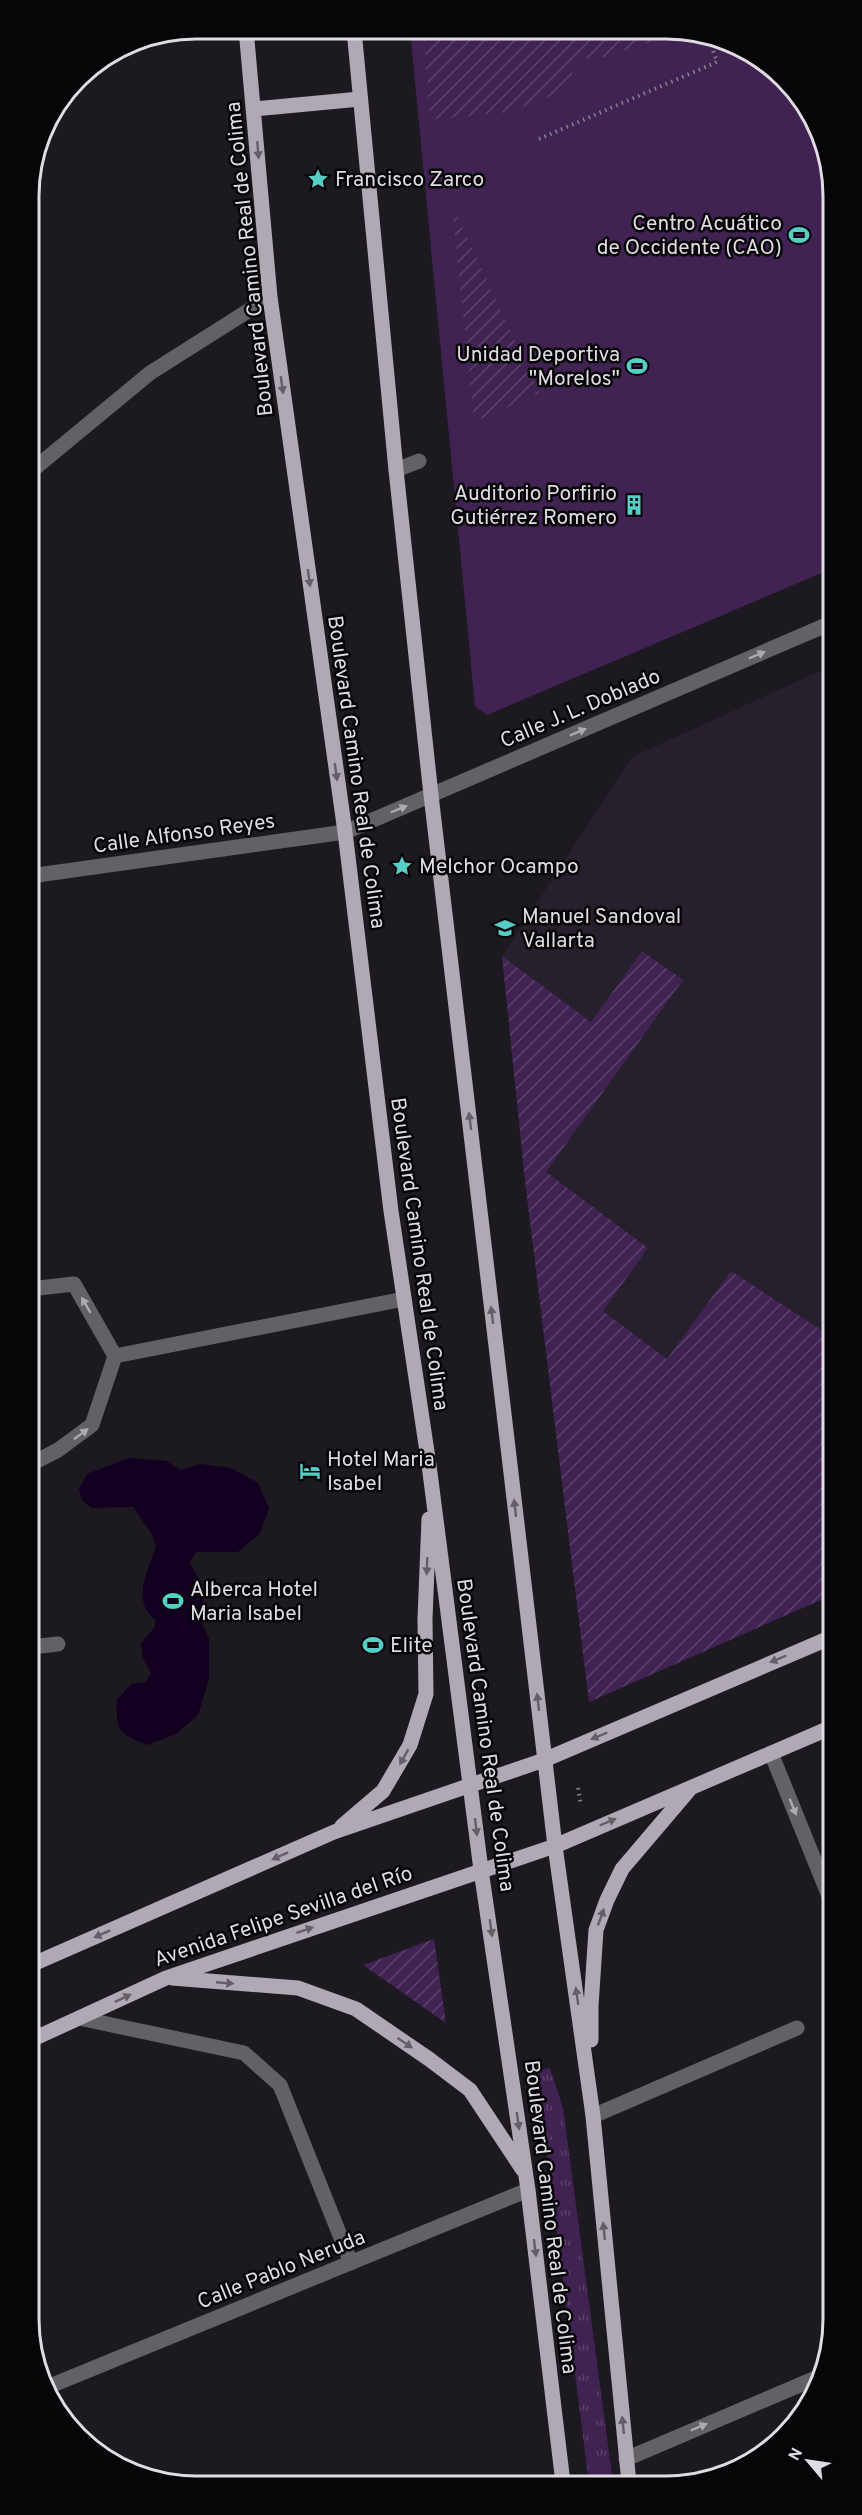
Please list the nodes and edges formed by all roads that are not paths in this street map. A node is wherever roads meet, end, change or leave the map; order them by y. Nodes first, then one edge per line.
1 (247, 39) edge
2 (355, 39) edge
3 (360, 99) junction
4 (254, 109) junction
5 (270, 297) junction
6 (419, 462) dead end
7 (39, 465) edge
8 (396, 470) junction
9 (823, 626) edge
10 (431, 795) junction
11 (345, 832) junction
12 (39, 875) edge
13 (39, 1288) edge
14 (404, 1299) junction
15 (115, 1356) junction
16 (39, 1460) edge
17 (429, 1465) junction
18 (823, 1640) edge
19 (58, 1644) dead end
20 (39, 1646) edge
21 (823, 1730) edge
22 (771, 1753) junction
23 (544, 1760) junction
24 (472, 1785) junction
25 (693, 1786) junction
26 (334, 1832) junction
27 (555, 1846) junction
28 (481, 1870) junction
29 (823, 1881) edge
30 (39, 1961) edge
31 (166, 1978) junction
32 (79, 2018) junction
33 (797, 2028) dead end
34 (39, 2036) edge
35 (591, 2100) junction
36 (593, 2116) junction
37 (526, 2174) junction
38 (528, 2190) junction
39 (351, 2263) junction
40 (810, 2380) edge
41 (53, 2385) edge
42 (626, 2459) junction
43 (561, 2476) edge
44 (627, 2476) edge

1 - 4 main road, Boulevard Camino Real de Colima
2 - 3 main road
3 - 4 main road
3 - 8 main road
4 -> 5 main road, Boulevard Camino Real de Colima
5 - 7 street
5 -> 11 main road, Boulevard Camino Real de Colima
6 - 8 street
8 - 10 main road
10 -> 9 street, Calle J. L. Doblado
11 -> 10 street, Calle J. L. Doblado
23 -> 10 main road
11 - 12 street, Calle Alfonso Reyes
11 - 14 main road, Boulevard Camino Real de Colima
15 -> 13 street
14 - 15 street
14 - 17 main road, Boulevard Camino Real de Colima
16 -> 15 street
17 - 24 main road, Boulevard Camino Real de Colima
17 -> 26 main road
18 -> 23 main road
19 - 20 street
21 - 22 main road, Avenida Felipe Sevilla del Río
22 - 25 main road, Avenida Felipe Sevilla del Río
22 -> 29 street
23 - 24 main road
23 - 27 main road
24 - 26 main road
24 -> 28 main road, Boulevard Camino Real de Colima
27 -> 25 main road, Avenida Felipe Sevilla del Río
35 -> 25 main road
26 -> 30 main road
27 - 28 main road, Avenida Felipe Sevilla del Río
35 -> 27 main road
31 -> 28 main road, Avenida Felipe Sevilla del Río
28 -> 37 main road, Boulevard Camino Real de Colima
32 -> 31 main road, Avenida Felipe Sevilla del Río
31 -> 37 main road
32 - 34 main road, Avenida Felipe Sevilla del Río
32 - 39 street
33 - 36 street
35 - 36 main road
42 -> 36 main road
37 - 38 main road, Boulevard Camino Real de Colima
38 - 39 street, Calle Pablo Neruda
38 -> 43 main road, Boulevard Camino Real de Colima
39 - 41 street, Calle Pablo Neruda
42 -> 40 street
42 - 44 main road

